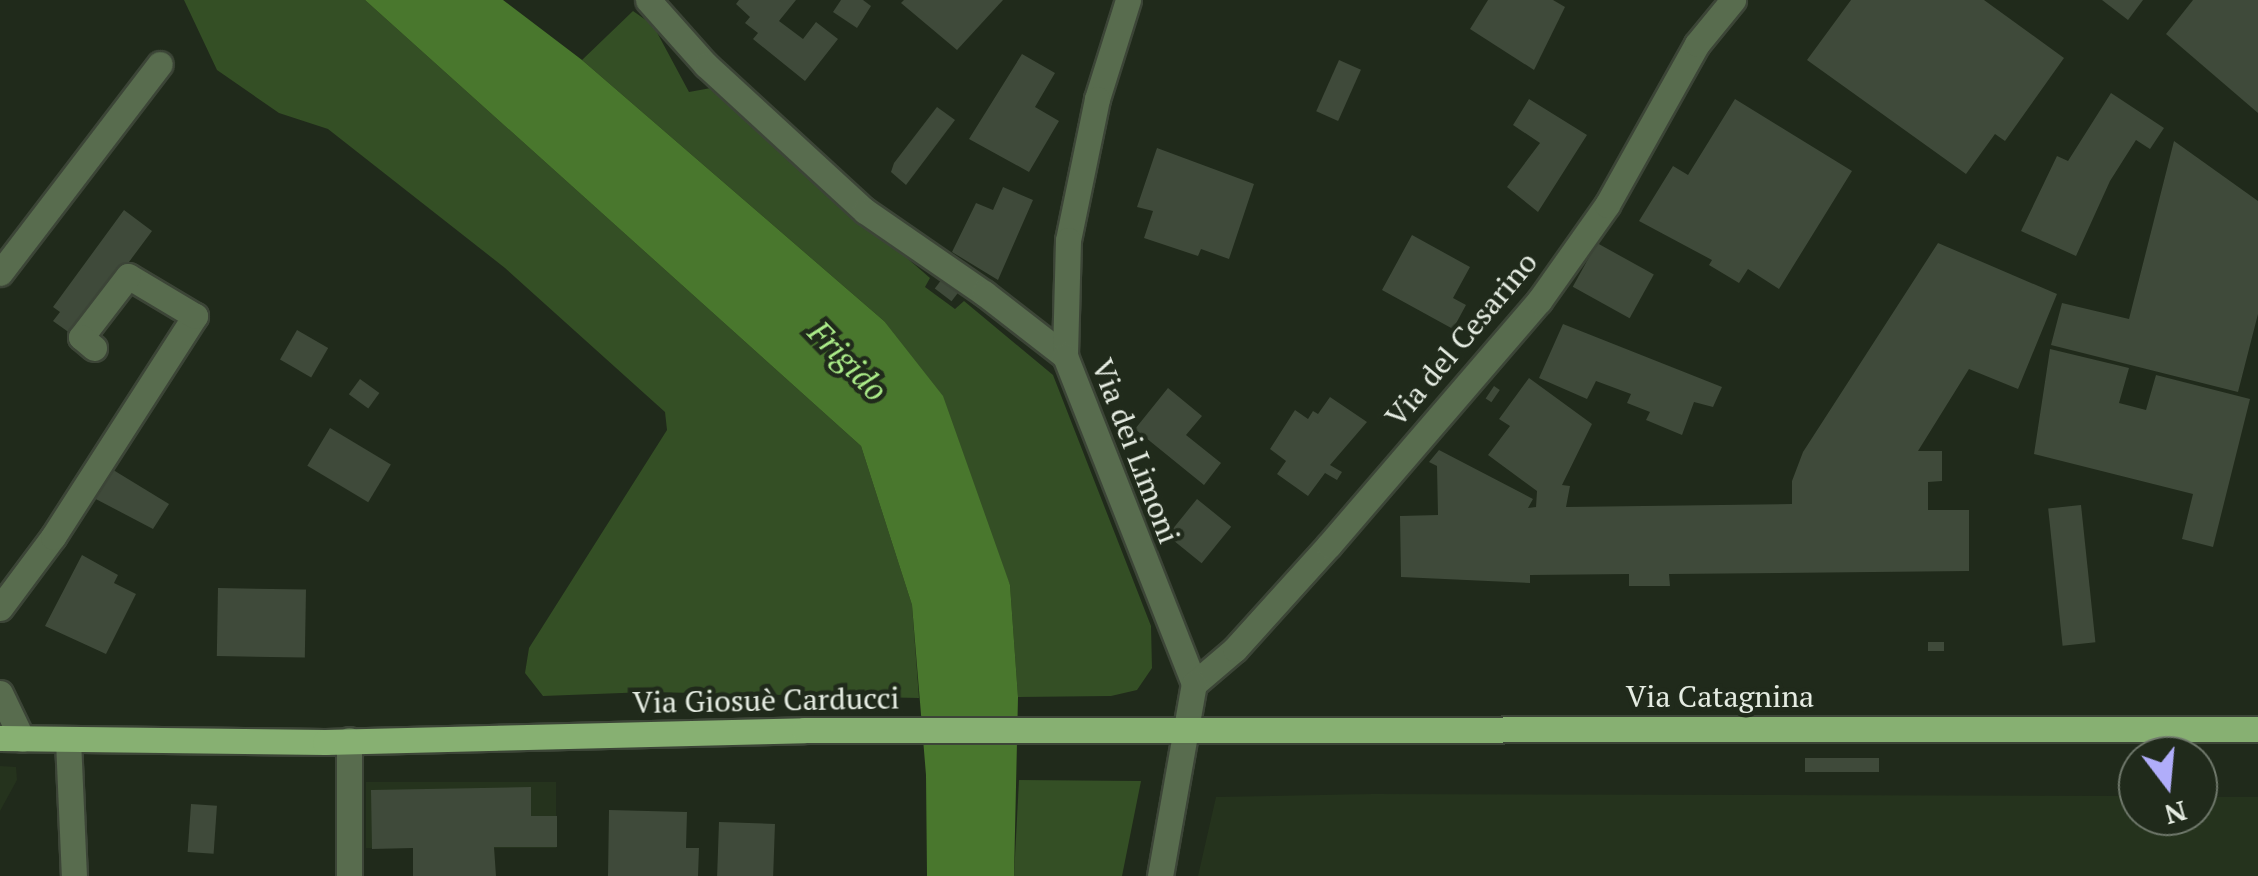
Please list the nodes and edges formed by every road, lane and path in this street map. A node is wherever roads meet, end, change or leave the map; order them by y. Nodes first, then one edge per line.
1 (648, 0) edge
2 (1128, 0) edge
3 (1733, 0) edge
4 (160, 64) dead end
5 (0, 273) edge
6 (94, 348) dead end
7 (1065, 356) junction
8 (0, 608) edge
9 (1194, 684) junction
10 (0, 693) edge
11 (1183, 728) junction
12 (2258, 728) edge
13 (11, 739) edge
14 (68, 740) junction
15 (349, 740) junction
16 (74, 876) edge
17 (349, 876) edge
18 (1160, 876) edge

1 - 7 street
2 - 7 street, Via dei Limoni
3 - 9 street, Via del Cesarino
4 - 5 street
6 - 8 street
7 - 9 street, Via dei Limoni
9 - 11 street
10 - 13 street
11 - 12 main road, Via Catagnina
11 - 15 main road, Via Giosuè Carducci
11 - 18 street
13 - 14 main road, Via Giosuè Carducci
14 - 15 main road, Via Giosuè Carducci
14 - 16 street
15 - 17 street

